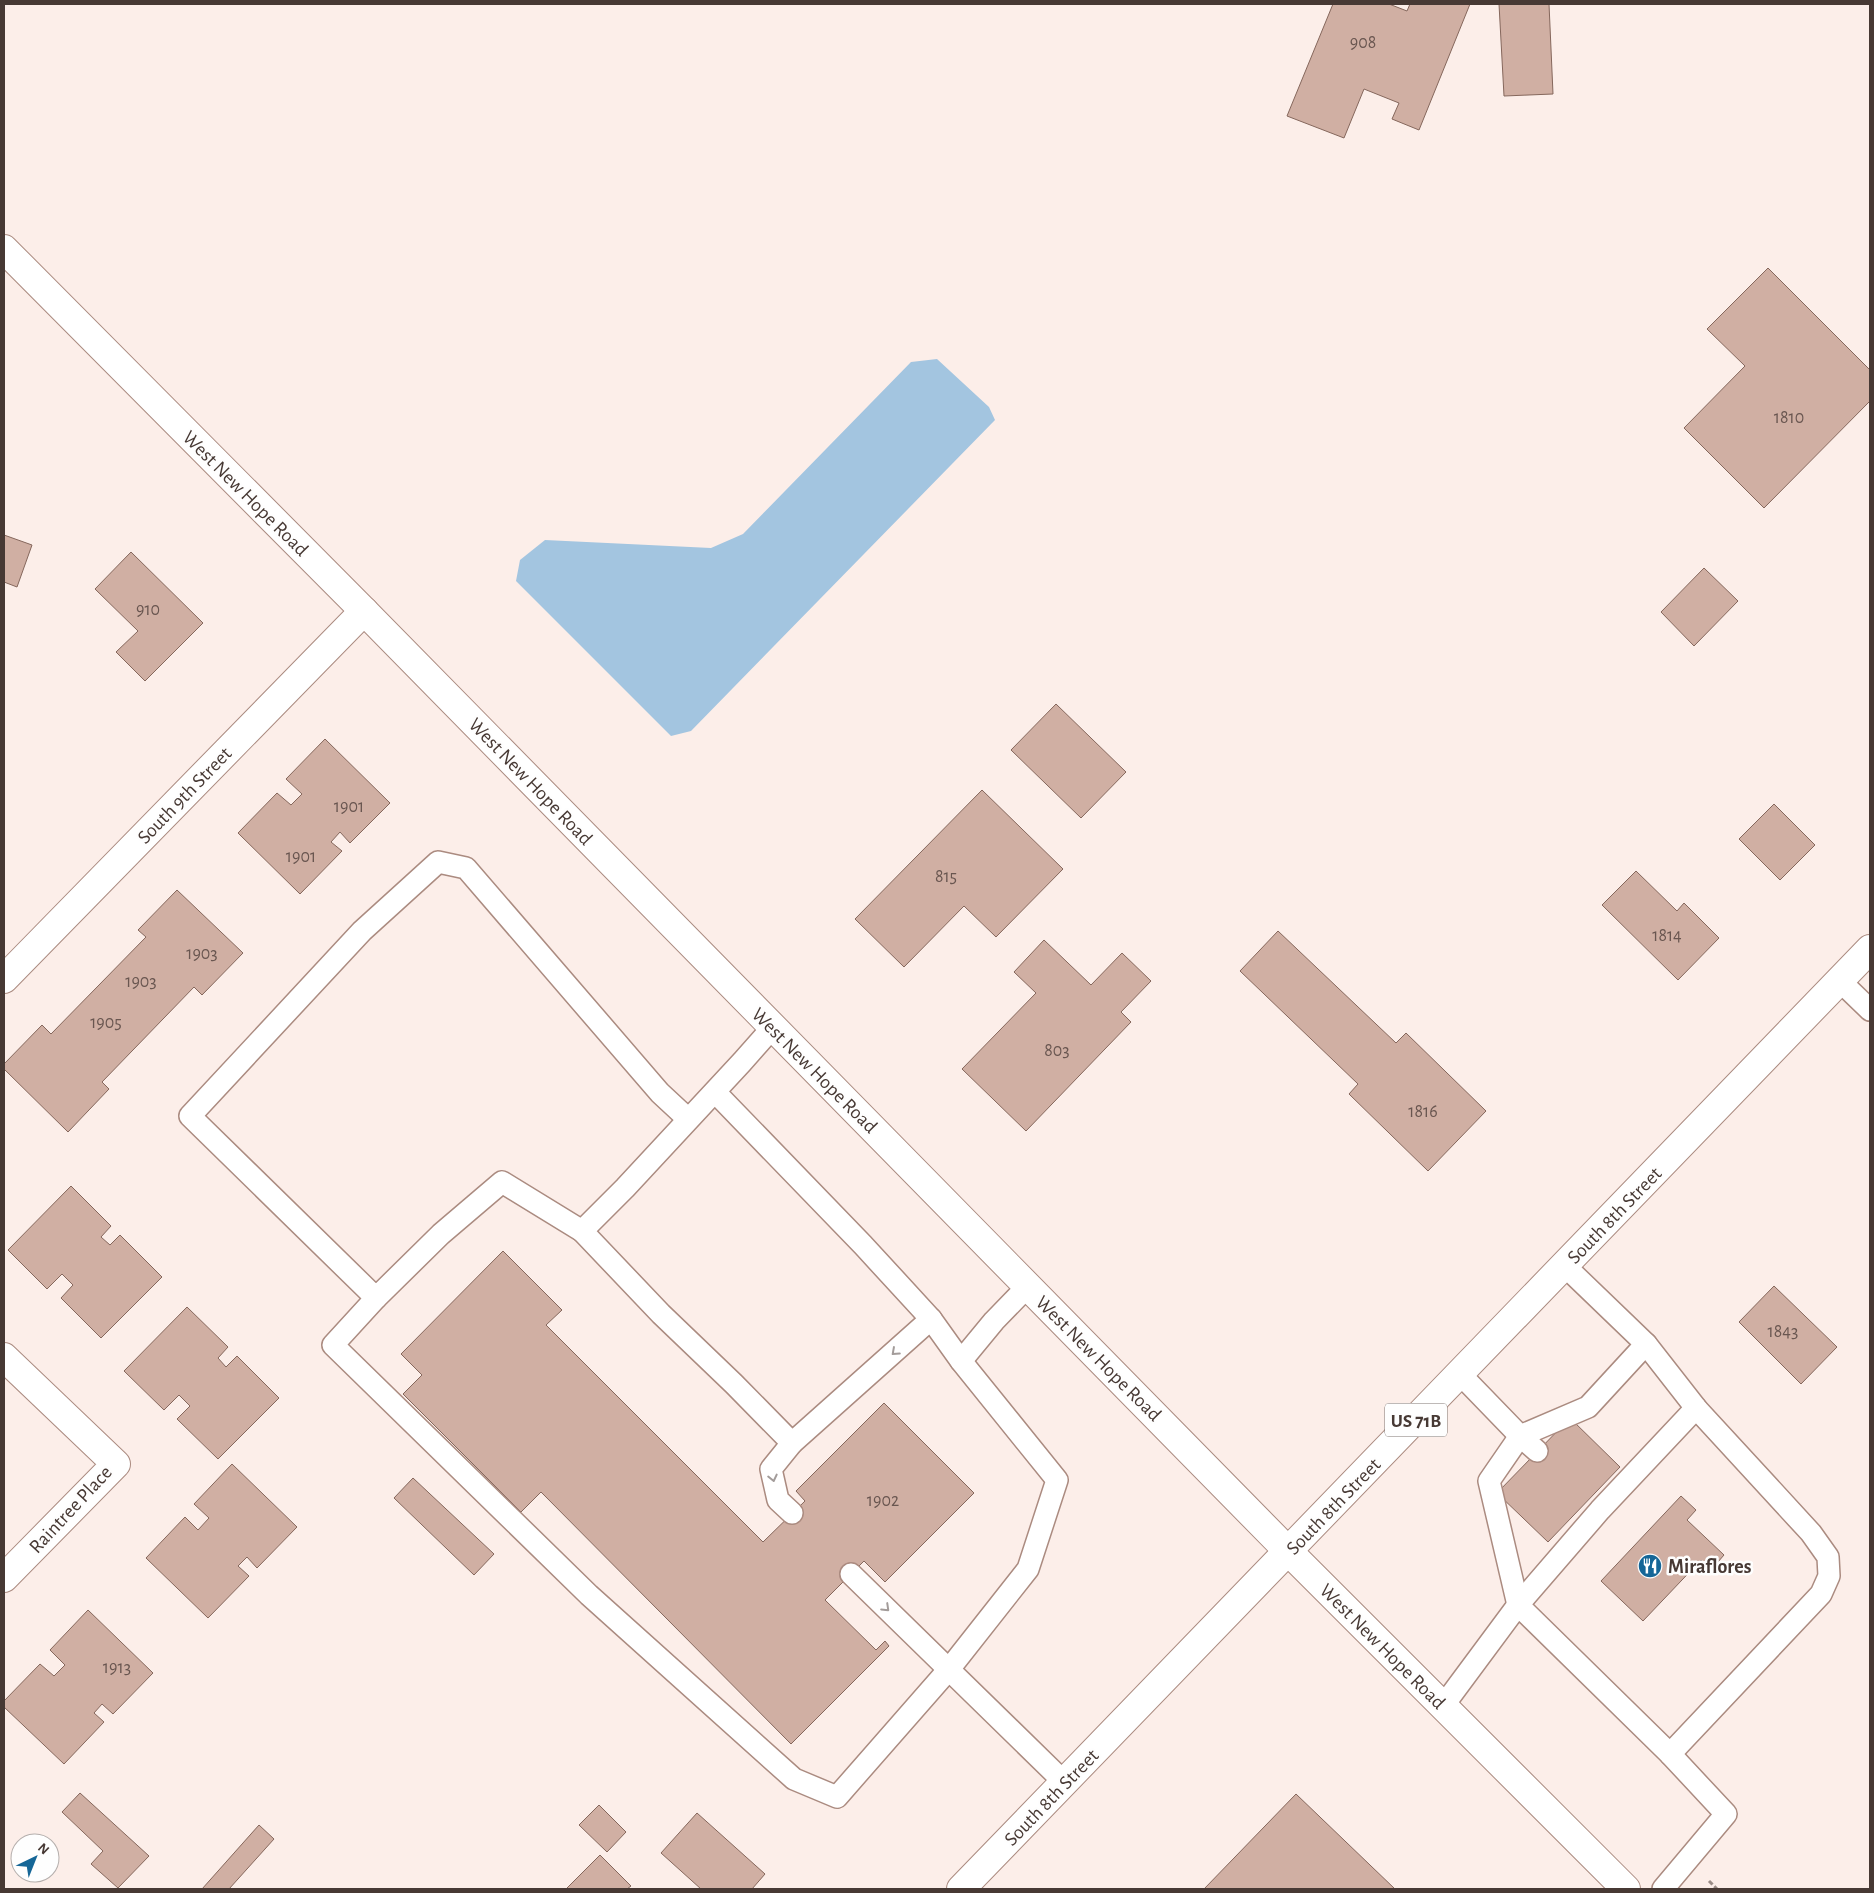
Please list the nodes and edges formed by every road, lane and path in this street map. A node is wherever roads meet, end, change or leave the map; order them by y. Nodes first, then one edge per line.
1 (4, 249) edge
2 (364, 610) junction
3 (1870, 949) edge
4 (4, 979) edge
5 (1840, 981) junction
6 (1870, 1010) edge
7 (773, 1027) junction
8 (715, 1092) junction
9 (688, 1119) junction
10 (582, 1231) junction
11 (1565, 1266) junction
12 (1028, 1286) junction
13 (376, 1298) junction
14 (931, 1319) junction
15 (1646, 1344) junction
16 (4, 1356) edge
17 (962, 1361) junction
18 (1460, 1374) junction
19 (1696, 1408) junction
20 (1520, 1436) junction
21 (792, 1443) junction
22 (1537, 1451) dead end
23 (792, 1513) dead end
24 (1289, 1552) junction
25 (851, 1574) dead end
26 (4, 1578) edge
27 (1518, 1605) junction
28 (950, 1668) junction
29 (1443, 1706) junction
30 (1670, 1754) junction
31 (1065, 1783) junction
32 (961, 1889) edge
33 (1626, 1889) edge
34 (1663, 1889) edge

1 - 2 main road, West New Hope Road
2 - 4 main road, South 9th Street
2 - 7 main road, West New Hope Road
3 - 5 main road, South 8th Street / US 71B
5 - 6 lane
5 - 11 main road, South 8th Street / US 71B
7 - 8 lane
7 - 12 main road, West New Hope Road
8 - 9 lane
8 - 14 lane
9 - 10 lane
9 - 13 lane
10 - 13 lane
10 - 21 lane
11 - 15 lane
11 - 18 main road, South 8th Street / US 71B
12 - 17 lane
12 - 24 main road, West New Hope Road
13 - 28 lane
14 - 17 lane
14 -> 21 lane
15 - 19 lane
15 - 20 lane
16 - 26 main road, Raintree Place
17 - 28 lane
18 - 20 lane
18 - 24 main road, South 8th Street / US 71B
19 - 27 lane
19 - 30 lane
20 - 22 lane
20 - 27 lane
21 -> 23 lane
24 - 29 main road, West New Hope Road
24 - 31 main road, South 8th Street / US 71B
25 -> 28 lane
27 - 29 lane
27 - 30 lane
28 - 31 lane
29 - 33 main road, West New Hope Road
30 - 34 lane
31 - 32 main road, South 8th Street / US 71B

